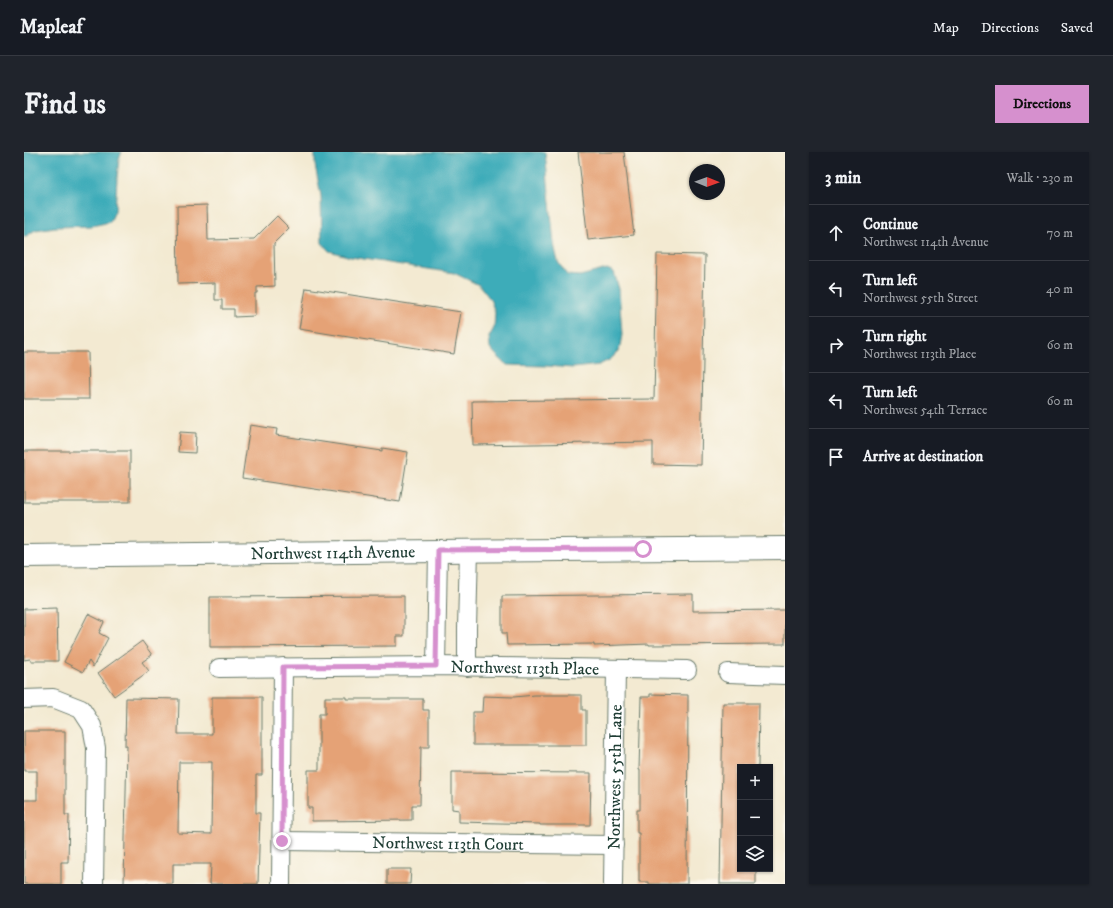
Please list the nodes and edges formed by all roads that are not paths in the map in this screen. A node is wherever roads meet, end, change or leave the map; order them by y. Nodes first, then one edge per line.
1 (785, 548) edge
2 (438, 550) junction
3 (469, 550) junction
4 (24, 556) edge
5 (436, 666) junction
6 (283, 667) junction
7 (467, 667) junction
8 (219, 668) dead end
9 (616, 669) junction
10 (686, 670) dead end
11 (728, 673) dead end
12 (785, 675) edge
13 (24, 699) edge
14 (282, 841) junction
15 (614, 845) junction
16 (94, 884) edge
17 (281, 884) edge
18 (613, 884) edge

1 - 3 street, Northwest 114th Avenue
2 - 3 street, Northwest 114th Avenue
2 - 4 street, Northwest 114th Avenue
2 - 5 street
3 - 7 street
5 - 6 street, Northwest 113th Place
5 - 7 street, Northwest 113th Place
6 - 8 street, Northwest 113th Place
6 - 14 street
7 - 9 street, Northwest 113th Place
9 - 10 street, Northwest 113th Place
9 - 15 street, Northwest 55th Lane
11 - 12 street
13 - 16 street
14 - 15 street, Northwest 113th Court
14 - 17 street
15 - 18 street, Northwest 55th Lane

